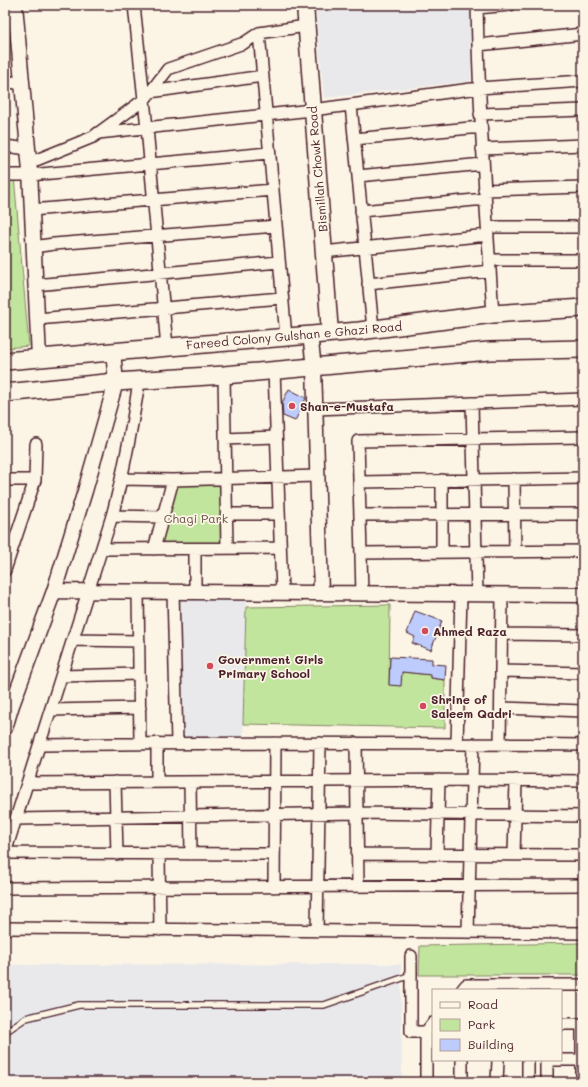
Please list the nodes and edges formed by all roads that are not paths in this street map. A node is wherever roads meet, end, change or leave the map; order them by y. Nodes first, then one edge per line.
1 (15, 5) edge
2 (134, 5) edge
3 (305, 5) edge
4 (510, 5) edge
5 (477, 7) edge
6 (306, 26) junction
7 (259, 33) junction
8 (583, 34) edge
9 (478, 45) junction
10 (263, 76) junction
11 (5, 81) edge
12 (583, 81) edge
13 (22, 84) junction
14 (479, 88) junction
15 (148, 96) junction
16 (351, 105) junction
17 (312, 110) junction
18 (583, 110) edge
19 (480, 114) junction
20 (266, 115) junction
21 (481, 127) junction
22 (147, 128) junction
23 (98, 133) junction
24 (354, 139) junction
25 (583, 145) edge
26 (5, 146) edge
27 (28, 149) junction
28 (482, 149) junction
29 (270, 153) junction
30 (150, 164) junction
31 (483, 164) junction
32 (29, 169) junction
33 (5, 175) edge
34 (358, 176) junction
35 (583, 187) edge
36 (273, 190) junction
37 (485, 194) junction
38 (154, 200) junction
39 (32, 210) junction
40 (361, 211) junction
41 (276, 226) junction
42 (583, 226) edge
43 (487, 231) junction
44 (157, 235) junction
45 (33, 247) junction
46 (365, 248) junction
47 (323, 252) junction
48 (583, 260) edge
49 (279, 262) junction
50 (490, 266) junction
51 (160, 273) junction
52 (368, 284) junction
53 (35, 285) junction
54 (282, 298) junction
55 (164, 308) junction
56 (583, 308) edge
57 (493, 314) junction
58 (37, 319) junction
59 (373, 329) junction
60 (330, 333) junction
61 (310, 335) junction
62 (286, 337) junction
63 (167, 347) junction
64 (583, 350) edge
65 (113, 352) junction
66 (38, 358) junction
67 (5, 361) edge
68 (314, 367) junction
69 (274, 370) junction
70 (224, 375) junction
71 (116, 382) junction
72 (139, 382) junction
73 (5, 393) edge
74 (583, 399) edge
75 (472, 403) junction
76 (315, 409) junction
77 (276, 437) junction
78 (583, 437) edge
79 (225, 438) junction
80 (474, 439) junction
81 (36, 444) dead end
82 (317, 476) junction
83 (278, 477) junction
84 (226, 478) junction
85 (583, 478) edge
86 (514, 479) junction
87 (5, 480) edge
88 (35, 480) junction
89 (122, 480) junction
90 (173, 480) junction
91 (442, 480) junction
92 (474, 480) junction
93 (360, 482) junction
94 (227, 514) junction
95 (279, 514) junction
96 (515, 514) junction
97 (583, 514) edge
98 (360, 515) junction
99 (442, 515) junction
100 (475, 515) junction
101 (112, 516) junction
102 (163, 517) junction
103 (195, 548) junction
104 (227, 548) junction
105 (280, 548) junction
106 (102, 549) junction
107 (154, 549) junction
108 (583, 551) edge
109 (361, 552) junction
110 (442, 552) junction
111 (476, 552) junction
112 (515, 552) junction
113 (6, 565) edge
114 (54, 591) junction
115 (88, 591) junction
116 (138, 592) junction
117 (173, 592) junction
118 (195, 592) junction
119 (282, 593) junction
120 (321, 593) junction
121 (362, 594) junction
122 (461, 594) junction
123 (477, 594) junction
124 (502, 595) junction
125 (583, 595) edge
126 (501, 634) junction
127 (583, 635) edge
128 (73, 640) junction
129 (139, 641) junction
130 (501, 671) junction
131 (583, 673) edge
132 (140, 674) junction
133 (61, 676) junction
134 (8, 705) edge
135 (140, 708) junction
136 (501, 708) junction
137 (51, 710) junction
138 (583, 711) edge
139 (5, 728) edge
140 (140, 743) junction
141 (157, 743) junction
142 (177, 743) junction
143 (275, 743) junction
144 (320, 743) junction
145 (356, 743) junction
146 (457, 743) junction
147 (40, 744) junction
148 (473, 744) junction
149 (500, 744) junction
150 (583, 745) edge
151 (439, 780) junction
152 (472, 780) junction
153 (516, 780) junction
154 (274, 781) junction
155 (320, 781) junction
156 (356, 781) junction
157 (583, 781) edge
158 (115, 782) junction
159 (157, 782) junction
160 (190, 782) junction
161 (27, 783) junction
162 (357, 813) junction
163 (274, 814) junction
164 (319, 814) junction
165 (438, 814) junction
166 (471, 815) junction
167 (190, 816) junction
168 (515, 816) junction
169 (583, 816) edge
170 (116, 817) junction
171 (16, 819) junction
172 (5, 853) edge
173 (117, 854) junction
174 (159, 854) junction
175 (191, 854) junction
176 (274, 854) junction
177 (358, 854) junction
178 (437, 854) junction
179 (470, 854) junction
180 (514, 855) junction
181 (583, 855) edge
182 (583, 884) edge
183 (358, 886) junction
184 (469, 886) junction
185 (274, 887) junction
186 (318, 887) junction
187 (5, 888) edge
188 (159, 888) junction
189 (5, 928) edge
190 (160, 930) junction
191 (317, 931) junction
192 (468, 932) junction
193 (583, 933) edge
194 (411, 956) dead end
195 (411, 975) junction
196 (583, 985) edge
197 (499, 988) edge
198 (463, 989) edge
199 (562, 1024) edge
200 (429, 1027) edge
201 (5, 1032) edge
202 (429, 1059) edge
203 (562, 1060) edge
204 (582, 1060) edge
205 (462, 1061) edge
206 (498, 1061) edge
207 (528, 1061) edge
208 (548, 1061) edge
209 (426, 1082) edge
210 (462, 1082) edge
211 (498, 1082) edge
212 (528, 1082) edge
213 (547, 1082) edge
214 (582, 1082) edge

1 - 13 street
2 - 15 street
3 - 6 main road, Bismillah Chowk Road
4 - 5 street
5 - 9 street
6 - 7 street
6 - 17 main road, Bismillah Chowk Road
7 - 10 street
7 - 15 street
8 - 9 street
9 - 14 street
10 - 15 street
10 - 20 street
11 - 13 street
12 - 14 street
13 - 27 street
14 - 16 street
14 - 19 street
15 - 22 street
15 - 23 street
16 - 17 street
16 - 24 street
17 - 20 street
17 - 47 main road, Bismillah Chowk Road
18 - 19 street
19 - 21 street
20 - 22 street
20 - 29 street
21 - 24 street
21 - 28 street
22 - 23 street
22 - 30 street
23 - 32 street
24 - 34 street
25 - 28 street
26 - 27 street
27 - 32 street
28 - 31 street
29 - 30 street
29 - 36 street
30 - 32 street
30 - 38 street
31 - 34 street
31 - 37 street
32 - 33 street
32 - 39 street
34 - 40 street
35 - 37 street
36 - 38 street
36 - 41 street
37 - 40 street
37 - 43 street
38 - 39 street
38 - 44 street
39 - 45 street
40 - 46 street
41 - 44 street
41 - 49 street
42 - 43 street
43 - 46 street
43 - 50 street
44 - 45 street
44 - 51 street
45 - 53 street
46 - 47 street
46 - 52 street
47 - 60 main road, Bismillah Chowk Road
48 - 50 street
49 - 51 street
49 - 54 street
50 - 52 street
50 - 57 street
51 - 53 street
51 - 55 street
52 - 59 street
53 - 58 street
54 - 55 street
54 - 62 street
55 - 58 street
55 - 63 street
56 - 57 main road, Fareed Colony Gulshan e Ghazi Road
57 - 59 main road, Fareed Colony Gulshan e Ghazi Road
58 - 66 street
59 - 60 main road, Fareed Colony Gulshan e Ghazi Road
60 - 61 main road, Fareed Colony Gulshan e Ghazi Road
61 - 62 main road, Fareed Colony Gulshan e Ghazi Road
61 - 68 street
62 - 63 main road, Fareed Colony Gulshan e Ghazi Road
63 - 65 main road, Fareed Colony Gulshan e Ghazi Road
64 - 68 main road
65 - 66 main road, Fareed Colony Gulshan e Ghazi Road
65 - 71 street
66 - 67 main road, Fareed Colony Gulshan e Ghazi Road
68 - 69 main road
68 - 76 street
69 - 70 main road
69 - 77 street
70 - 72 main road
70 - 79 street
71 - 72 main road
71 - 73 main road
71 - 114 street
72 - 89 street
74 - 75 street
75 - 76 street
75 - 80 street
76 - 82 street
77 - 79 street
77 - 83 street
78 - 80 street
79 - 84 street
80 - 92 street
80 - 93 street
81 - 88 street
82 - 83 street
82 - 120 street
83 - 84 street
83 - 95 street
84 - 90 street
84 - 94 street
85 - 86 street
86 - 92 street
86 - 96 street
87 - 88 street
88 - 113 street
89 - 90 street
89 - 101 street
90 - 102 street
91 - 92 street
91 - 93 street
91 - 99 street
92 - 100 street
93 - 98 street
94 - 95 street
94 - 104 street
95 - 105 street
96 - 97 street
96 - 100 street
96 - 112 street
98 - 99 street
98 - 109 street
99 - 100 street
99 - 110 street
100 - 111 street
101 - 102 street
101 - 106 street
102 - 107 street
103 - 104 street
103 - 107 street
103 - 118 street
104 - 105 street
105 - 119 street
106 - 107 street
106 - 115 street
108 - 112 street
109 - 110 street
109 - 121 street
110 - 111 street
111 - 112 street
111 - 123 street
114 - 115 street
114 - 134 street
115 - 116 street
115 - 128 street
116 - 117 street
116 - 129 street
117 - 118 street
117 - 142 street
118 - 119 street
119 - 120 street
120 - 121 street
121 - 122 street
122 - 123 street
122 - 146 street
123 - 124 street
124 - 125 street
124 - 126 street
126 - 127 street
126 - 130 street
128 - 129 street
128 - 133 street
129 - 132 street
130 - 131 street
130 - 136 street
132 - 133 street
132 - 135 street
133 - 137 street
134 - 139 street
135 - 137 street
135 - 140 street
136 - 138 street
136 - 149 street
137 - 147 street
140 - 141 street
140 - 147 street
141 - 142 street
141 - 159 street
142 - 143 street
143 - 144 street
143 - 154 street
144 - 145 street
144 - 155 street
145 - 146 street
145 - 156 street
146 - 148 street
147 - 161 street
148 - 149 street
148 - 152 street
149 - 150 street
151 - 152 street
151 - 156 street
151 - 165 street
152 - 153 street
152 - 166 street
153 - 157 street
153 - 168 street
154 - 155 street
154 - 160 street
154 - 163 street
155 - 156 street
155 - 164 street
156 - 162 street
158 - 159 street
158 - 161 street
158 - 170 street
159 - 160 street
160 - 167 street
161 - 171 street
162 - 164 street
162 - 165 street
162 - 177 street
163 - 164 street
163 - 167 street
163 - 176 street
164 - 186 street
165 - 166 street
165 - 178 street
166 - 168 street
166 - 179 street
167 - 170 street
167 - 175 street
168 - 169 street
168 - 180 street
170 - 171 street
170 - 173 street
171 - 172 street
172 - 173 street
173 - 174 street
174 - 175 street
174 - 188 street
175 - 176 street
176 - 185 street
177 - 178 street
177 - 183 street
178 - 179 street
179 - 180 street
179 - 184 street
180 - 181 street
182 - 184 street
183 - 184 street
183 - 186 street
184 - 192 street
185 - 186 street
185 - 188 street
186 - 191 street
187 - 188 street
188 - 190 street
189 - 190 street
190 - 191 street
191 - 192 street
192 - 193 street
194 - 195 street
195 - 200 street
195 - 201 lane
196 - 197 street
197 - 198 street
199 - 204 street
200 - 202 street
202 - 209 street
203 - 204 street
204 - 214 street
205 - 210 street
206 - 211 street
207 - 212 street
208 - 213 street

